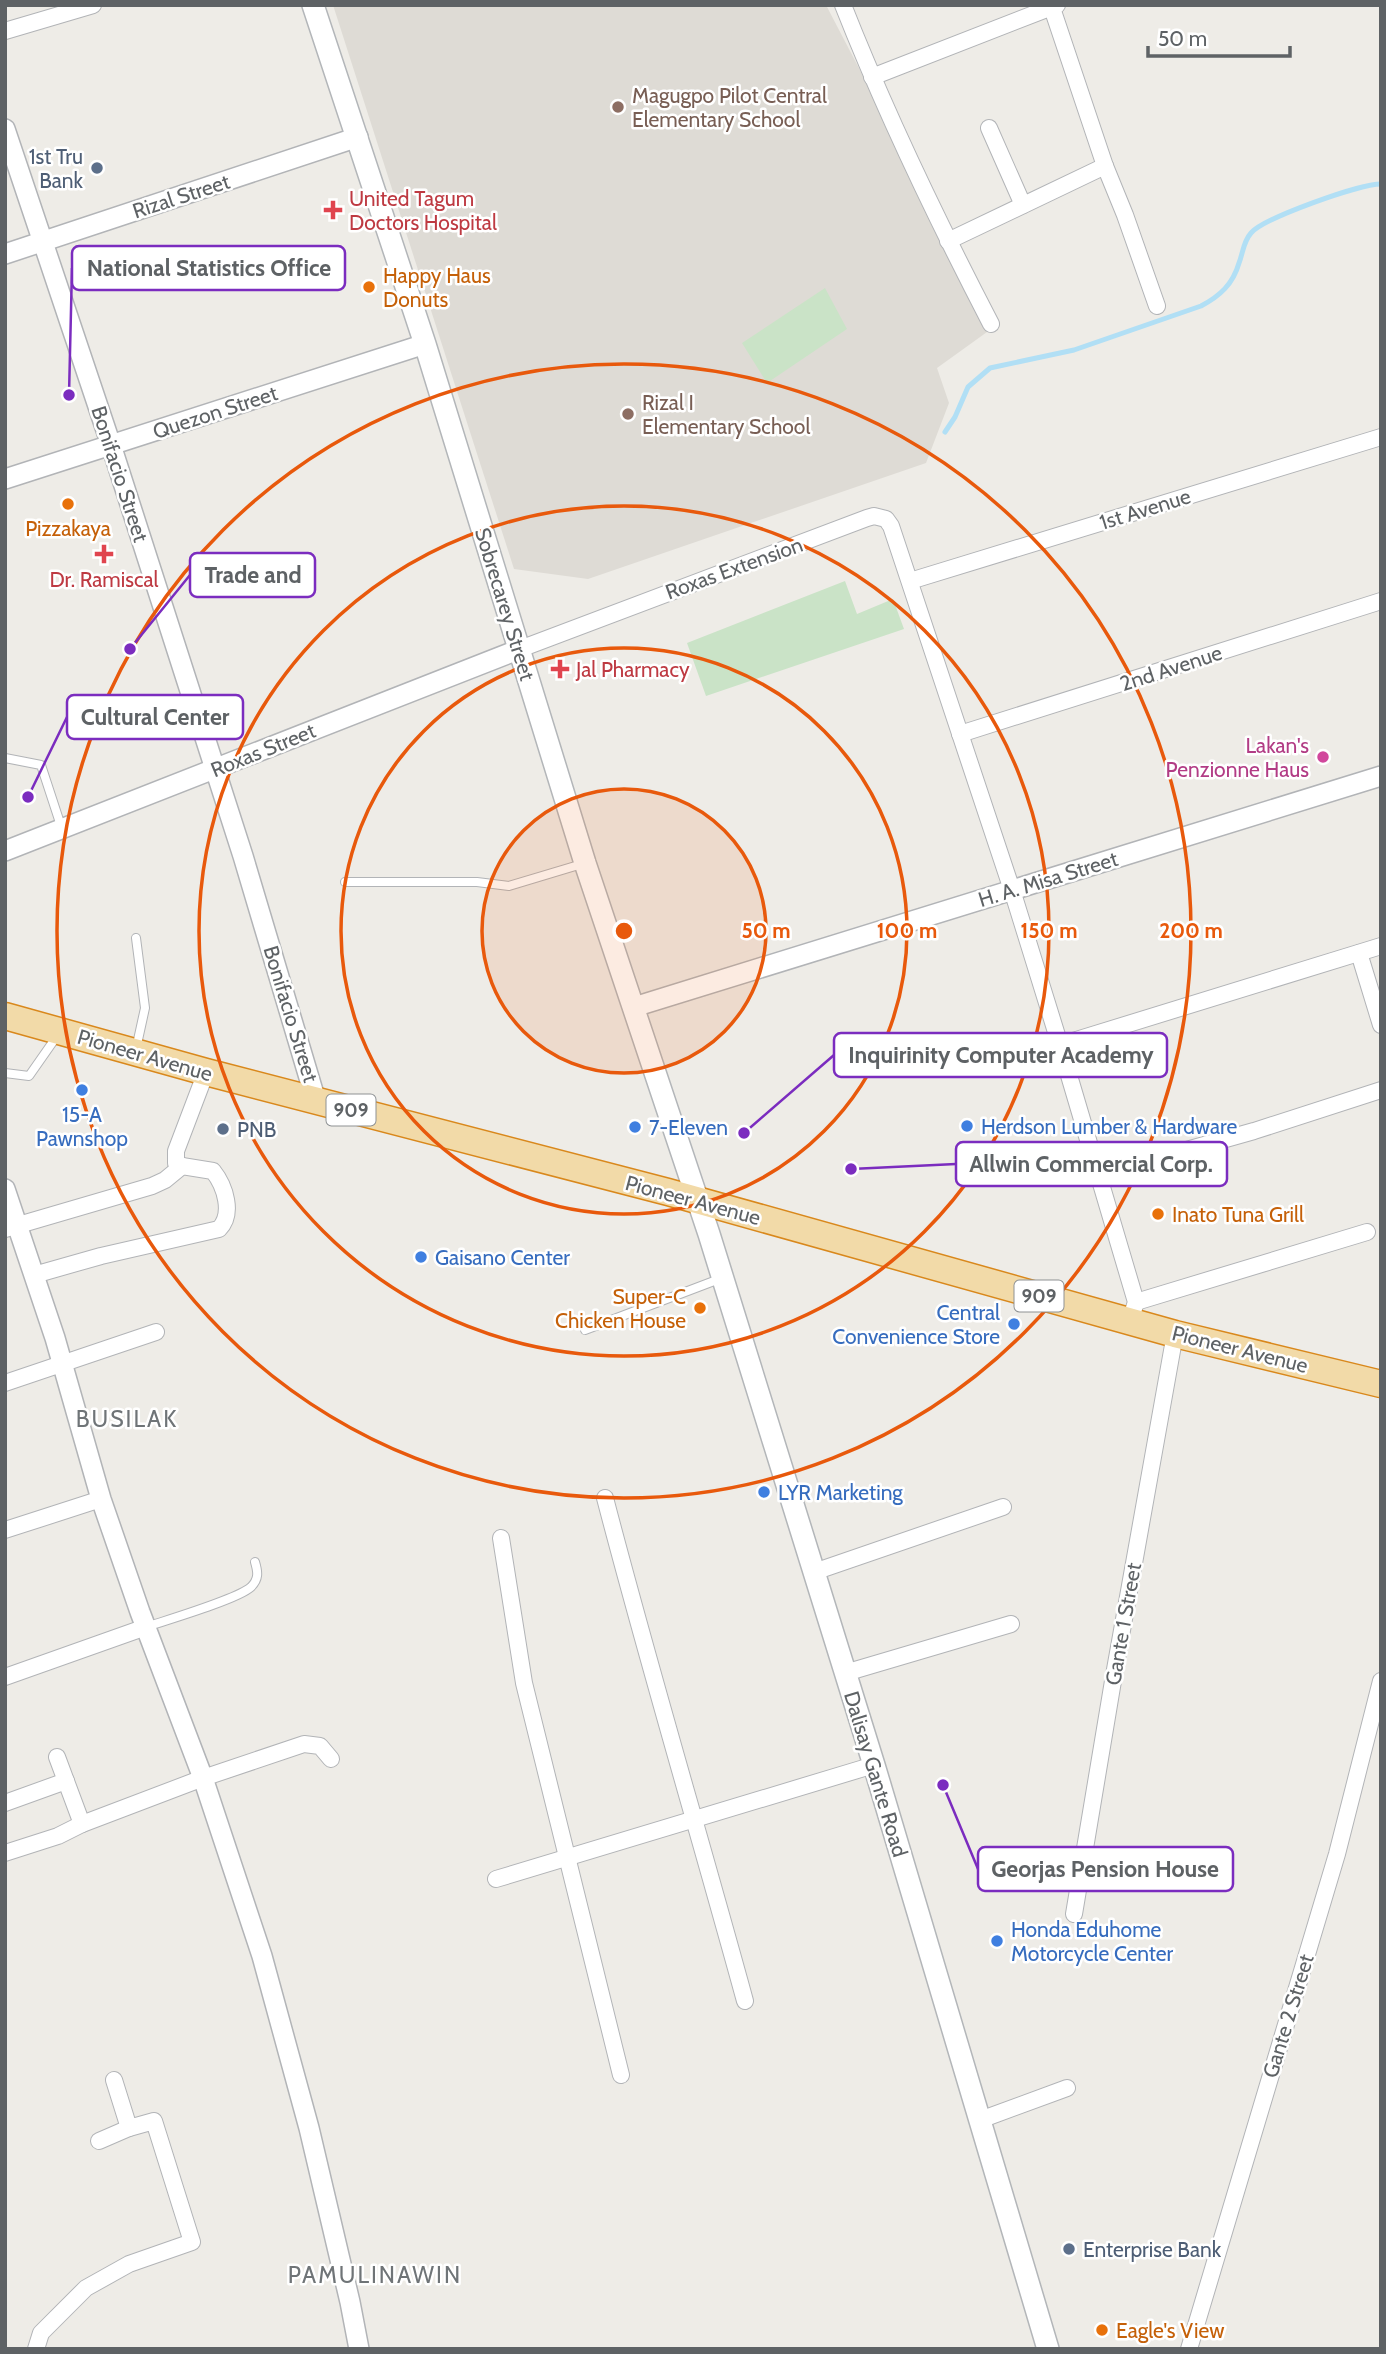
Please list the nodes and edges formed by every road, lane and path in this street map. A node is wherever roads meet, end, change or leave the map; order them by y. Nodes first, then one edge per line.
1 (93, 5) edge
2 (313, 5) edge
3 (843, 5) edge
4 (1053, 6) edge
5 (5, 31) edge
6 (872, 77) junction
7 (989, 128) dead end
8 (5, 129) edge
9 (358, 138) junction
10 (1105, 166) junction
11 (1023, 205) junction
12 (948, 241) junction
13 (42, 242) junction
14 (5, 254) edge
15 (1157, 306) dead end
16 (991, 324) dead end
17 (425, 344) junction
18 (1381, 437) edge
19 (111, 445) junction
20 (5, 479) edge
21 (910, 581) junction
22 (1381, 601) edge
23 (520, 649) junction
24 (960, 734) junction
25 (5, 758) edge
26 (215, 770) junction
27 (1381, 775) edge
28 (62, 829) junction
29 (5, 851) edge
30 (585, 863) junction
31 (345, 882) dead end
32 (1012, 890) junction
33 (136, 938) dead end
34 (1381, 946) edge
35 (1359, 953) junction
36 (635, 1007) junction
37 (5, 1016) edge
38 (1381, 1025) edge
39 (61, 1031) junction
40 (1060, 1045) junction
41 (135, 1052) junction
42 (206, 1072) junction
43 (5, 1073) edge
44 (1381, 1090) edge
45 (316, 1101) junction
46 (181, 1167) junction
47 (1098, 1175) junction
48 (5, 1189) edge
49 (698, 1202) junction
50 (11, 1227) edge
51 (1367, 1232) dead end
52 (34, 1275) junction
53 (722, 1278) junction
54 (1133, 1311) junction
55 (584, 1330) dead end
56 (156, 1332) dead end
57 (1175, 1334) junction
58 (62, 1364) junction
59 (5, 1383) edge
60 (1381, 1384) edge
61 (605, 1498) dead end
62 (102, 1499) junction
63 (1003, 1507) dead end
64 (5, 1530) edge
65 (501, 1538) dead end
66 (255, 1562) dead end
67 (814, 1572) junction
68 (1011, 1624) dead end
69 (146, 1627) junction
70 (845, 1673) junction
71 (5, 1677) edge
72 (1381, 1681) edge
73 (57, 1757) dead end
74 (331, 1759) dead end
75 (874, 1765) junction
76 (203, 1778) junction
77 (66, 1781) junction
78 (5, 1803) edge
79 (695, 1817) junction
80 (82, 1824) junction
81 (5, 1853) edge
82 (568, 1857) junction
83 (1083, 1864) junction
84 (1152, 1876) dead end
85 (496, 1879) dead end
86 (1074, 1914) dead end
87 (745, 2001) dead end
88 (621, 2075) dead end
89 (114, 2080) dead end
90 (1067, 2088) dead end
91 (980, 2120) junction
92 (129, 2128) junction
93 (99, 2141) dead end
94 (36, 2349) edge
95 (359, 2349) edge
96 (1048, 2349) edge
97 (1189, 2349) edge

1 - 5 street
2 - 9 main road, Sobrecarey Street
3 - 6 street
4 - 6 street
4 - 10 street
6 - 12 street
7 - 11 street
8 - 13 street, Bonifacio Street
9 - 13 street, Rizal Street
9 - 17 main road, Sobrecarey Street
10 - 11 street
10 - 15 street
11 - 12 street
12 - 16 street
13 - 14 street, Rizal Street
13 - 19 street, Bonifacio Street
17 - 19 street, Quezon Street
17 - 23 main road, Sobrecarey Street
18 - 21 street, 1st Avenue
19 - 20 street, Quezon Street
19 - 26 street, Bonifacio Street
21 - 23 street, Roxas Extension
21 - 24 street, Roxas Extension
22 - 24 street, 2nd Avenue
23 - 26 street, Roxas Street
23 - 30 main road, Sobrecarey Street
24 - 32 street, Roxas Extension
25 - 28 lane
26 - 28 street, Roxas Street
26 - 45 street, Bonifacio Street
27 - 32 street, H. A. Misa Street
28 - 29 street, Roxas Street
30 - 31 lane
30 - 36 main road, Sobrecarey Street
32 - 36 street, H. A. Misa Street
32 - 40 street, Roxas Extension
33 - 41 lane
34 - 35 street
35 - 38 street
35 - 40 street
36 - 49 main road, Sobrecarey Street
37 - 39 highway, Pioneer Avenue / 909
39 - 41 highway, Pioneer Avenue / 909
39 - 43 lane
40 - 47 street, Roxas Extension
41 - 42 highway, Pioneer Avenue / 909
42 - 45 highway, Pioneer Avenue / 909
42 - 46 street
44 - 47 street
45 - 49 highway, Pioneer Avenue / 909
46 - 50 street
46 - 52 street
47 - 54 street, Roxas Extension
48 - 50 street
49 - 53 main road, Dalisay Gante Road
49 - 54 highway, Pioneer Avenue / 909
50 - 52 street
51 - 54 street
52 - 58 street
53 - 55 lane
53 - 67 main road, Dalisay Gante Road
54 - 57 highway, Pioneer Avenue / 909
56 - 58 street
57 - 60 highway, Pioneer Avenue / 909
57 - 83 street, Gante 1 Street
58 - 59 street
58 - 62 street
61 - 79 street
62 - 64 street
62 - 69 street
63 - 67 street
65 - 82 street
66 - 69 lane
67 - 70 main road, Dalisay Gante Road
68 - 70 street
69 - 71 street
69 - 76 street
70 - 75 main road, Dalisay Gante Road
72 - 97 street, Gante 2 Street
73 - 77 street
74 - 76 street
75 - 79 street
75 - 91 main road, Dalisay Gante Road
76 - 80 street
76 - 95 street
77 - 78 street
77 - 80 street
79 - 82 street
79 - 87 street
80 - 81 street
82 - 85 street
82 - 88 street
83 - 84 lane
83 - 86 street, Gante 1 Street
89 - 92 street
90 - 91 street
91 - 96 main road, Dalisay Gante Road
92 - 93 street
92 - 94 street

